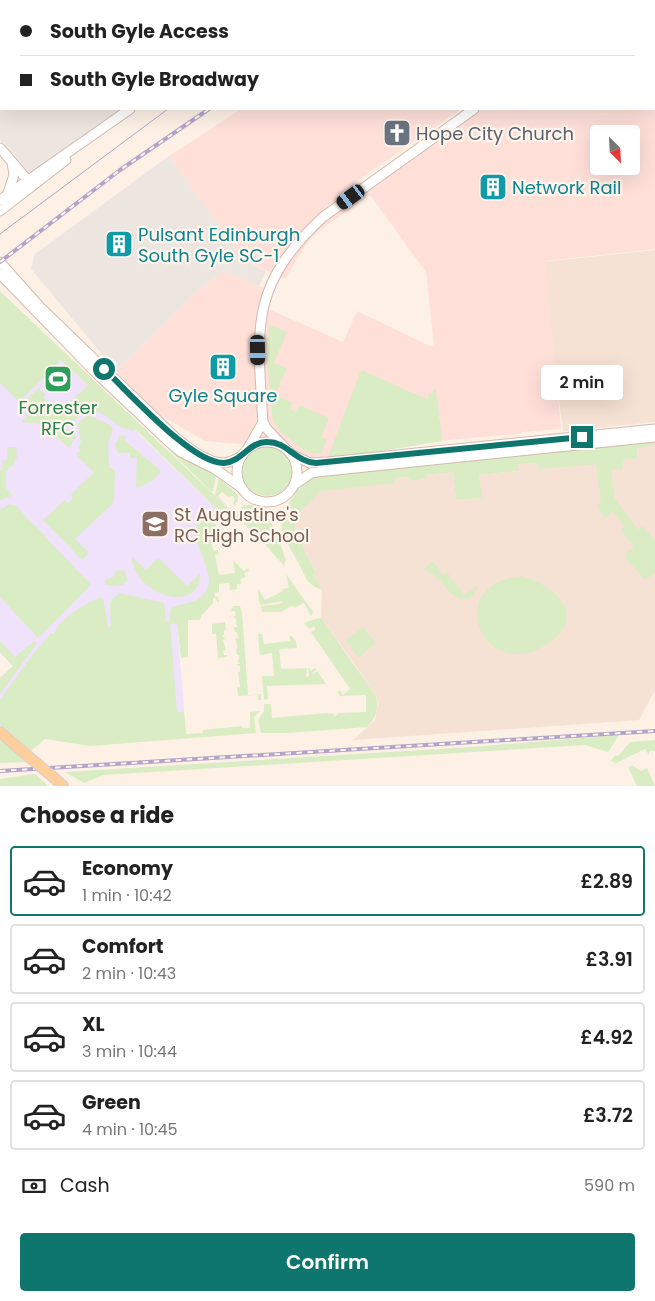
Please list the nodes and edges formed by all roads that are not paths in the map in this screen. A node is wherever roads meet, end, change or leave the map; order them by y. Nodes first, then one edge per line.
1 (129, 110) edge
2 (473, 110) edge
3 (0, 148) edge
4 (12, 162) junction
5 (30, 183) junction
6 (4, 198) edge
7 (0, 211) edge
8 (0, 262) edge
9 (0, 274) edge
10 (263, 422) junction
11 (655, 429) edge
12 (655, 437) edge
13 (604, 439) junction
14 (284, 447) junction
15 (244, 453) junction
16 (291, 454) junction
17 (294, 485) junction
18 (242, 488) junction
19 (0, 732) edge
20 (63, 786) edge

1 - 5 street
2 - 10 street
3 - 4 street
4 - 5 street
4 - 6 street
5 - 6 street
5 - 7 street
8 - 15 street
9 - 18 street
10 - 14 street
10 - 15 street
11 - 13 street
12 - 13 street
13 - 16 street
13 - 17 street
14 - 15 street
14 - 16 street
15 - 18 street
16 - 17 street
17 - 18 street
19 - 20 main road, bridge

